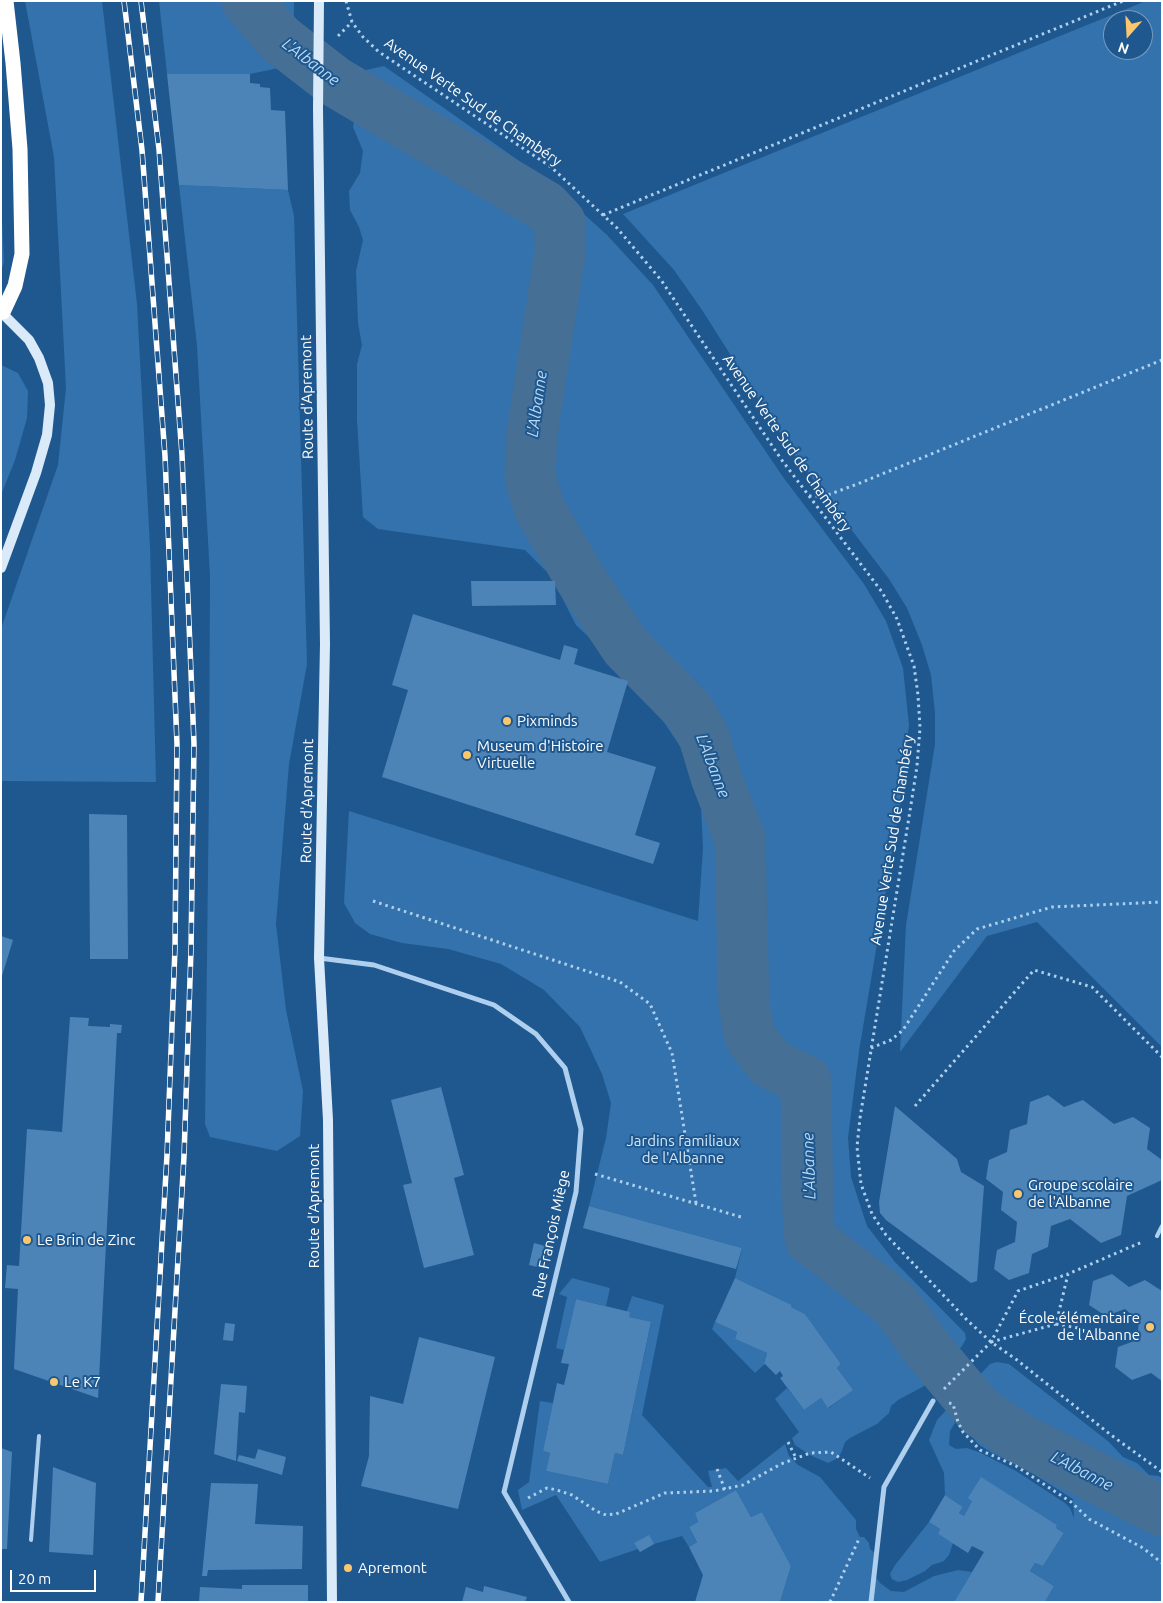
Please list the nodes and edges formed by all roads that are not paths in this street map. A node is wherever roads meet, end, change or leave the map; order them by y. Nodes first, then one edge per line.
1 (6, 1) edge
2 (319, 1) edge
3 (2, 312) edge
4 (1, 568) edge
5 (319, 958) junction
6 (1162, 1226) edge
7 (1157, 1236) road end
8 (934, 1401) road end
9 (39, 1436) dead end
10 (31, 1540) dead end
11 (332, 1602) edge
12 (569, 1602) edge
13 (870, 1602) edge

1 - 3 highway
2 - 5 main road, Route d'Apremont
3 - 4 main road
5 - 11 main road, Route d'Apremont
5 - 12 street, Rue François Miège
6 - 7 lane
8 - 13 street
9 - 10 lane

